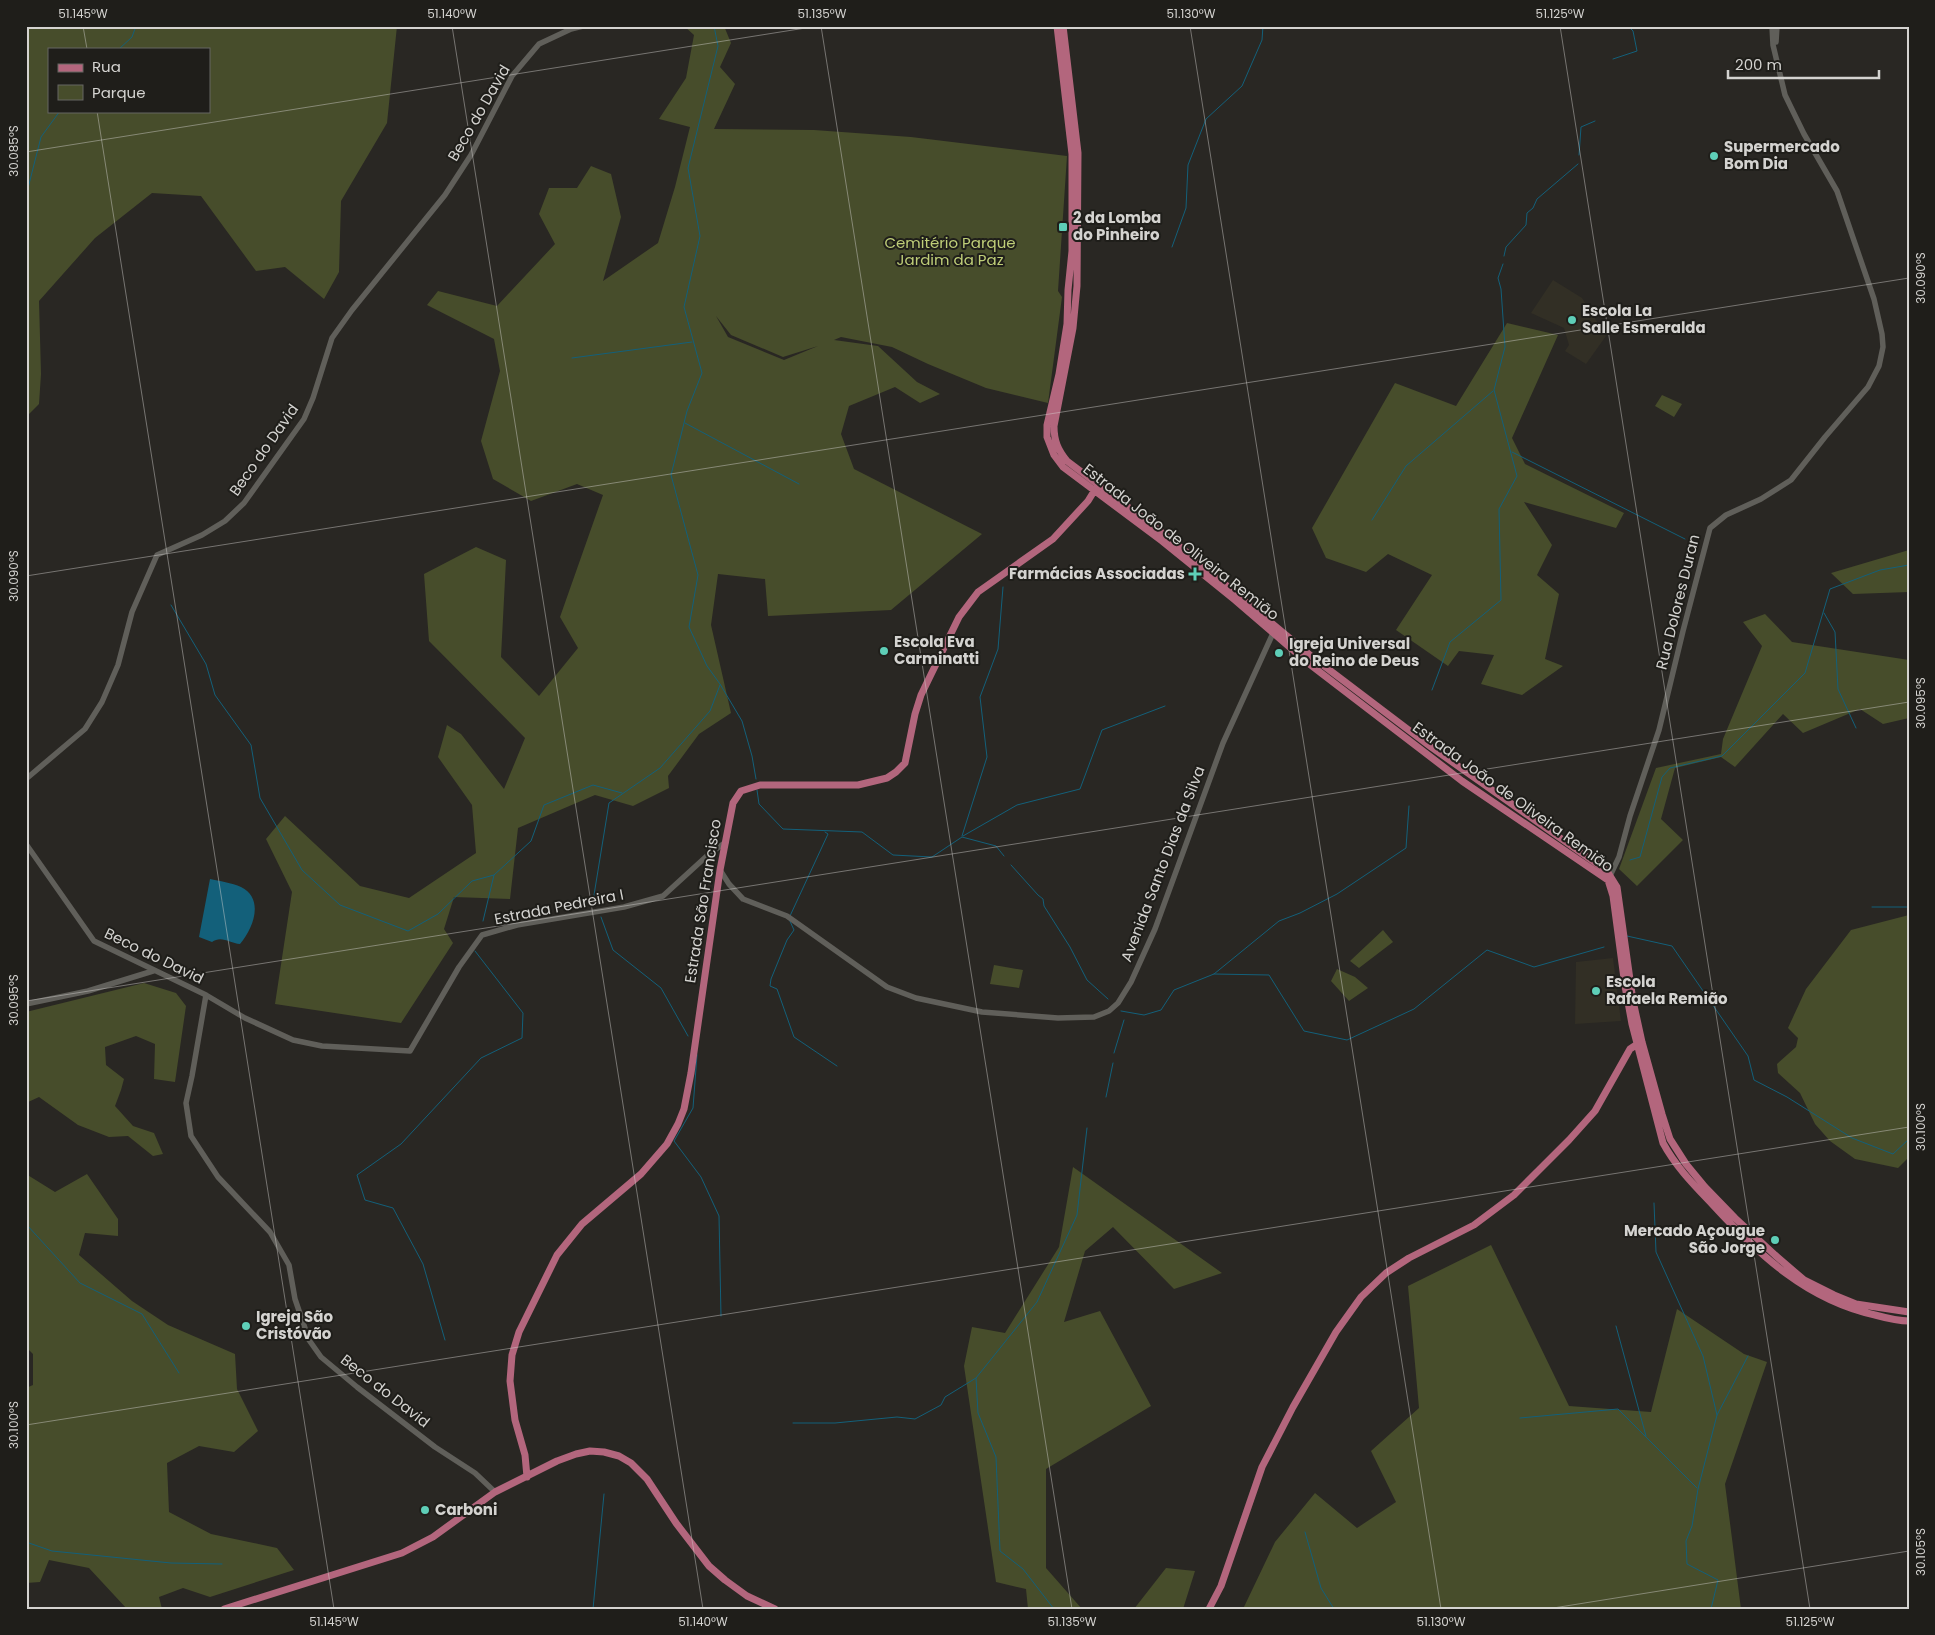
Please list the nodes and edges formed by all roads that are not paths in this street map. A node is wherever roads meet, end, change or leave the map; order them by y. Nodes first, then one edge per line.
1 (584, 26) edge
2 (1057, 26) edge
3 (1063, 26) edge
4 (1772, 26) edge
5 (1777, 26) edge
6 (1776, 59) junction
7 (1068, 284) junction
8 (1077, 286) junction
9 (1068, 296) junction
10 (1076, 298) junction
11 (1096, 488) junction
12 (1275, 629) junction
13 (1310, 659) junction
14 (26, 779) edge
15 (1486, 786) junction
16 (1481, 794) junction
17 (726, 842) junction
18 (26, 844) edge
19 (720, 870) junction
20 (1609, 878) junction
21 (153, 971) junction
22 (206, 995) junction
23 (26, 1004) edge
24 (1639, 1043) junction
25 (1866, 1306) junction
26 (1909, 1312) edge
27 (1907, 1320) edge
28 (1909, 1329) edge
29 (527, 1477) junction
30 (495, 1492) junction
31 (224, 1609) edge
32 (775, 1609) edge
33 (1209, 1609) edge

1 - 14 street, Beco do David
2 - 7 main road, Estrada João de Oliveira Remião
3 - 8 main road, Estrada João de Oliveira Remião
4 - 6 street, Rua Dolores Duran
5 - 6 street, Rua Dolores Duran
6 - 20 street, Rua Dolores Duran
7 - 8 main road
7 - 9 main road, Estrada João de Oliveira Remião
8 - 10 main road, Estrada João de Oliveira Remião
9 - 10 main road
9 - 11 main road, Estrada João de Oliveira Remião
10 - 11 main road, Estrada João de Oliveira Remião
11 - 12 main road, Estrada João de Oliveira Remião
11 - 17 main road, Estrada São Francisco
12 - 13 main road, Estrada João de Oliveira Remião
12 - 19 street, Avenida Santo Dias da Silva
13 - 15 main road, Estrada João de Oliveira Remião
13 - 16 main road, Estrada João de Oliveira Remião
15 - 16 main road
15 - 20 main road, Estrada João de Oliveira Remião
16 - 20 main road, Estrada João de Oliveira Remião
17 - 19 main road, Estrada São Francisco
17 - 22 street, Estrada Pedreira I
18 - 21 street, Beco do David
19 - 29 main road, Estrada São Francisco
20 - 24 main road, Estrada João de Oliveira Remião
21 - 22 street, Beco do David
21 - 23 street
22 - 30 street, Beco do David
24 - 25 main road, Estrada João de Oliveira Remião
24 - 27 main road, Estrada João de Oliveira Remião
24 - 33 main road
25 - 26 main road, Estrada João de Oliveira Remião
25 - 27 main road
27 - 28 main road
29 - 30 main road
29 - 32 main road
30 - 31 main road

